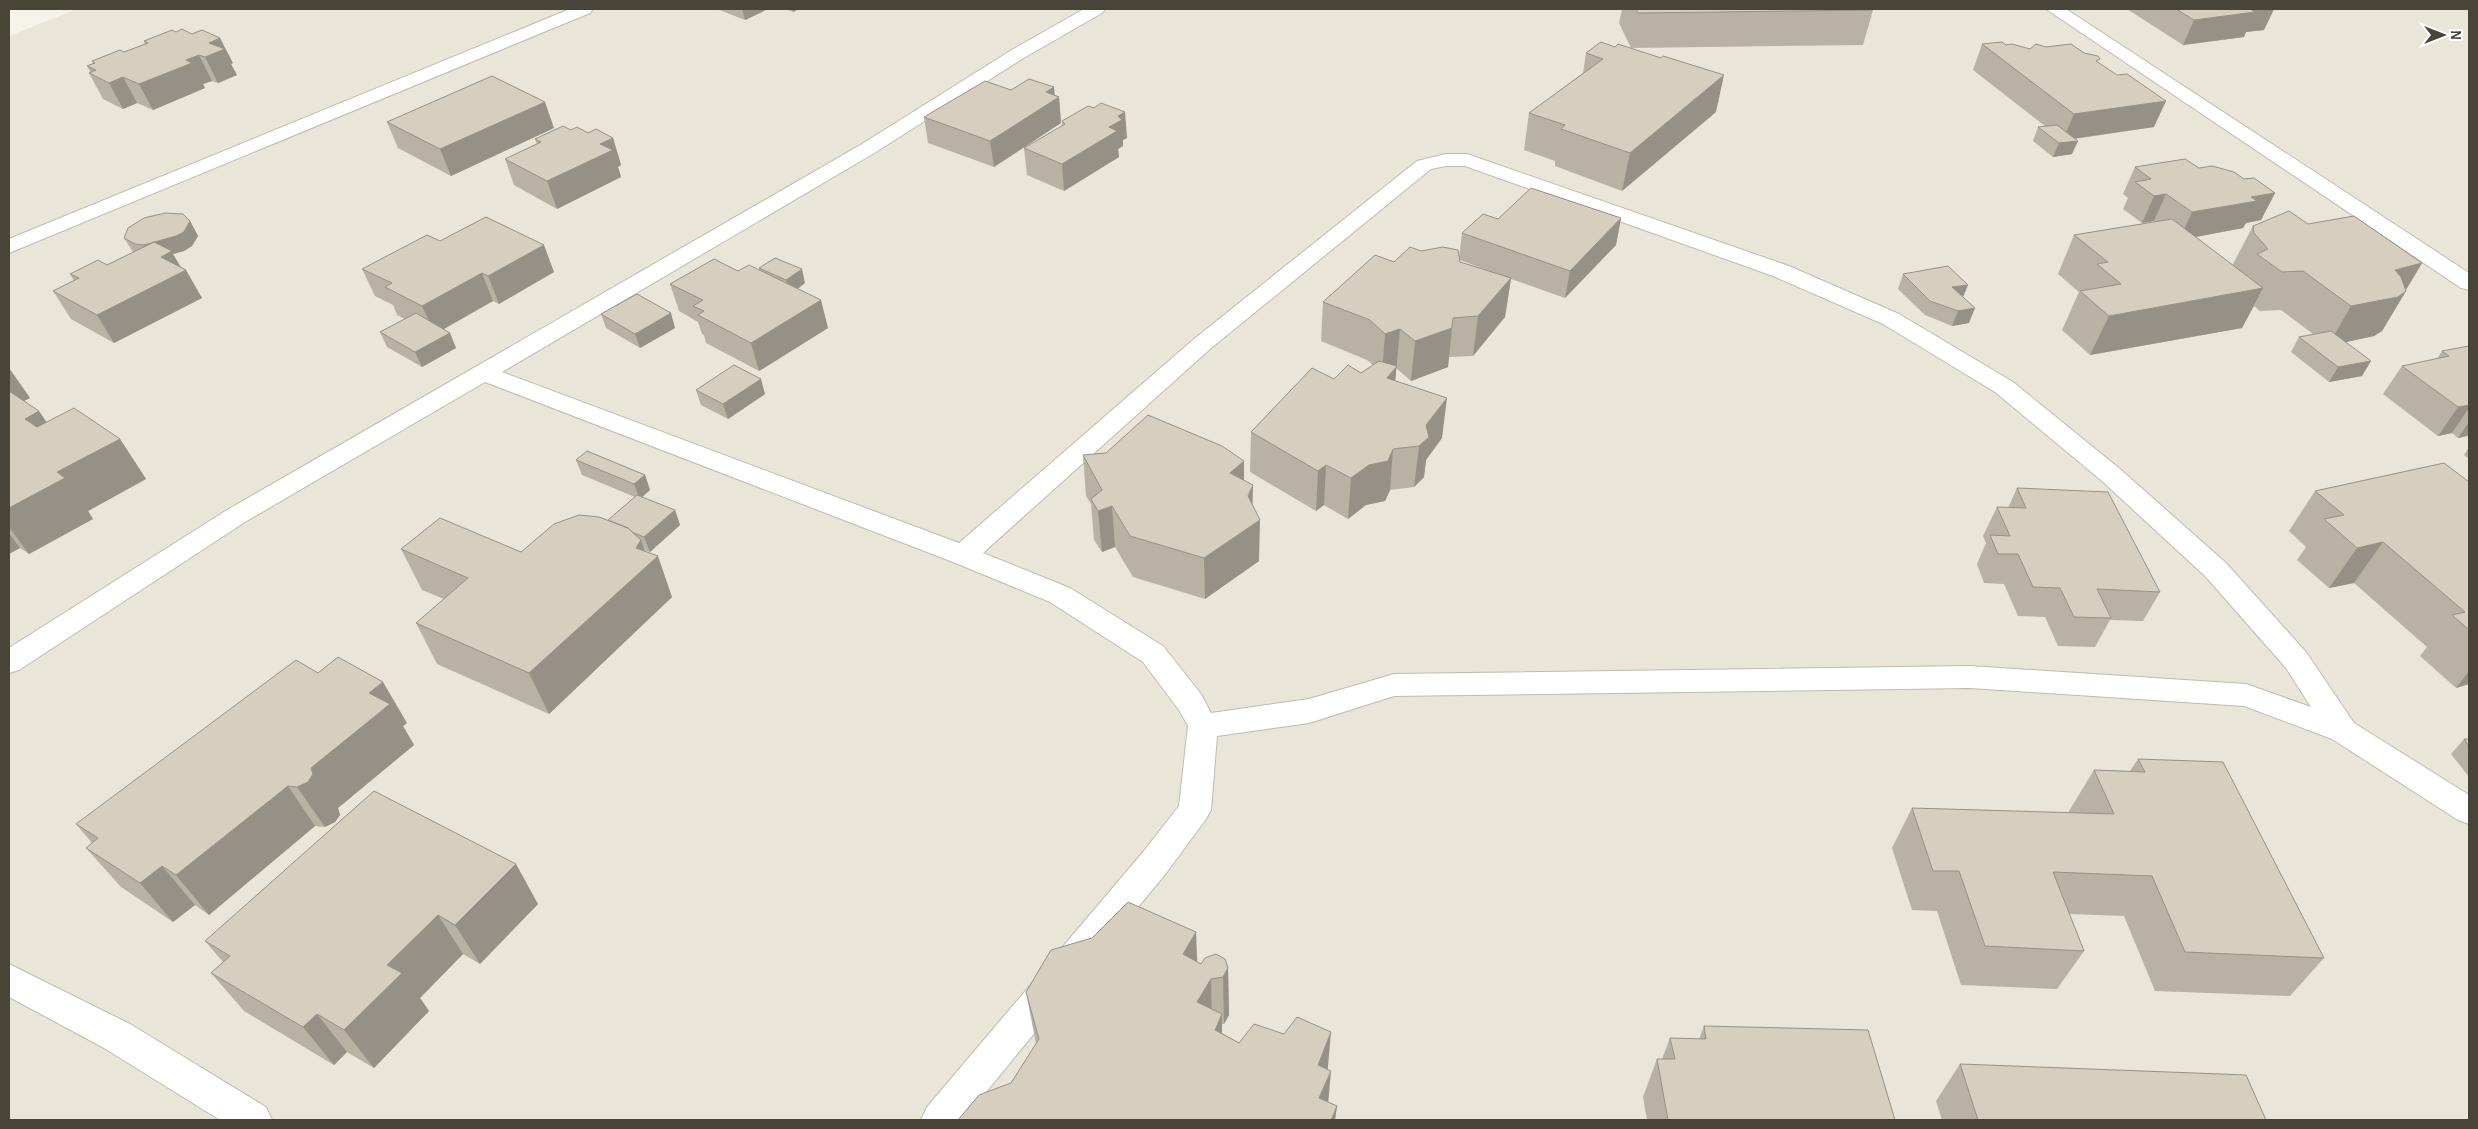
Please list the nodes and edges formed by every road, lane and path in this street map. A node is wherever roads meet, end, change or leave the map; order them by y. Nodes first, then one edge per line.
1 (584, 9) edge
2 (1096, 9) edge
3 (2055, 9) edge
4 (9, 247) edge
5 (2469, 283) edge
6 (484, 373) junction
7 (963, 555) junction
8 (9, 662) edge
9 (1203, 726) junction
10 (2343, 731) junction
11 (2469, 811) edge
12 (9, 979) edge
13 (253, 1120) edge
14 (940, 1120) edge

1 - 4 street
2 - 6 street
3 - 5 street
6 - 7 street
6 - 8 street
7 - 9 street
7 - 10 street
9 - 10 street
9 - 14 street
10 - 11 street
12 - 13 street

